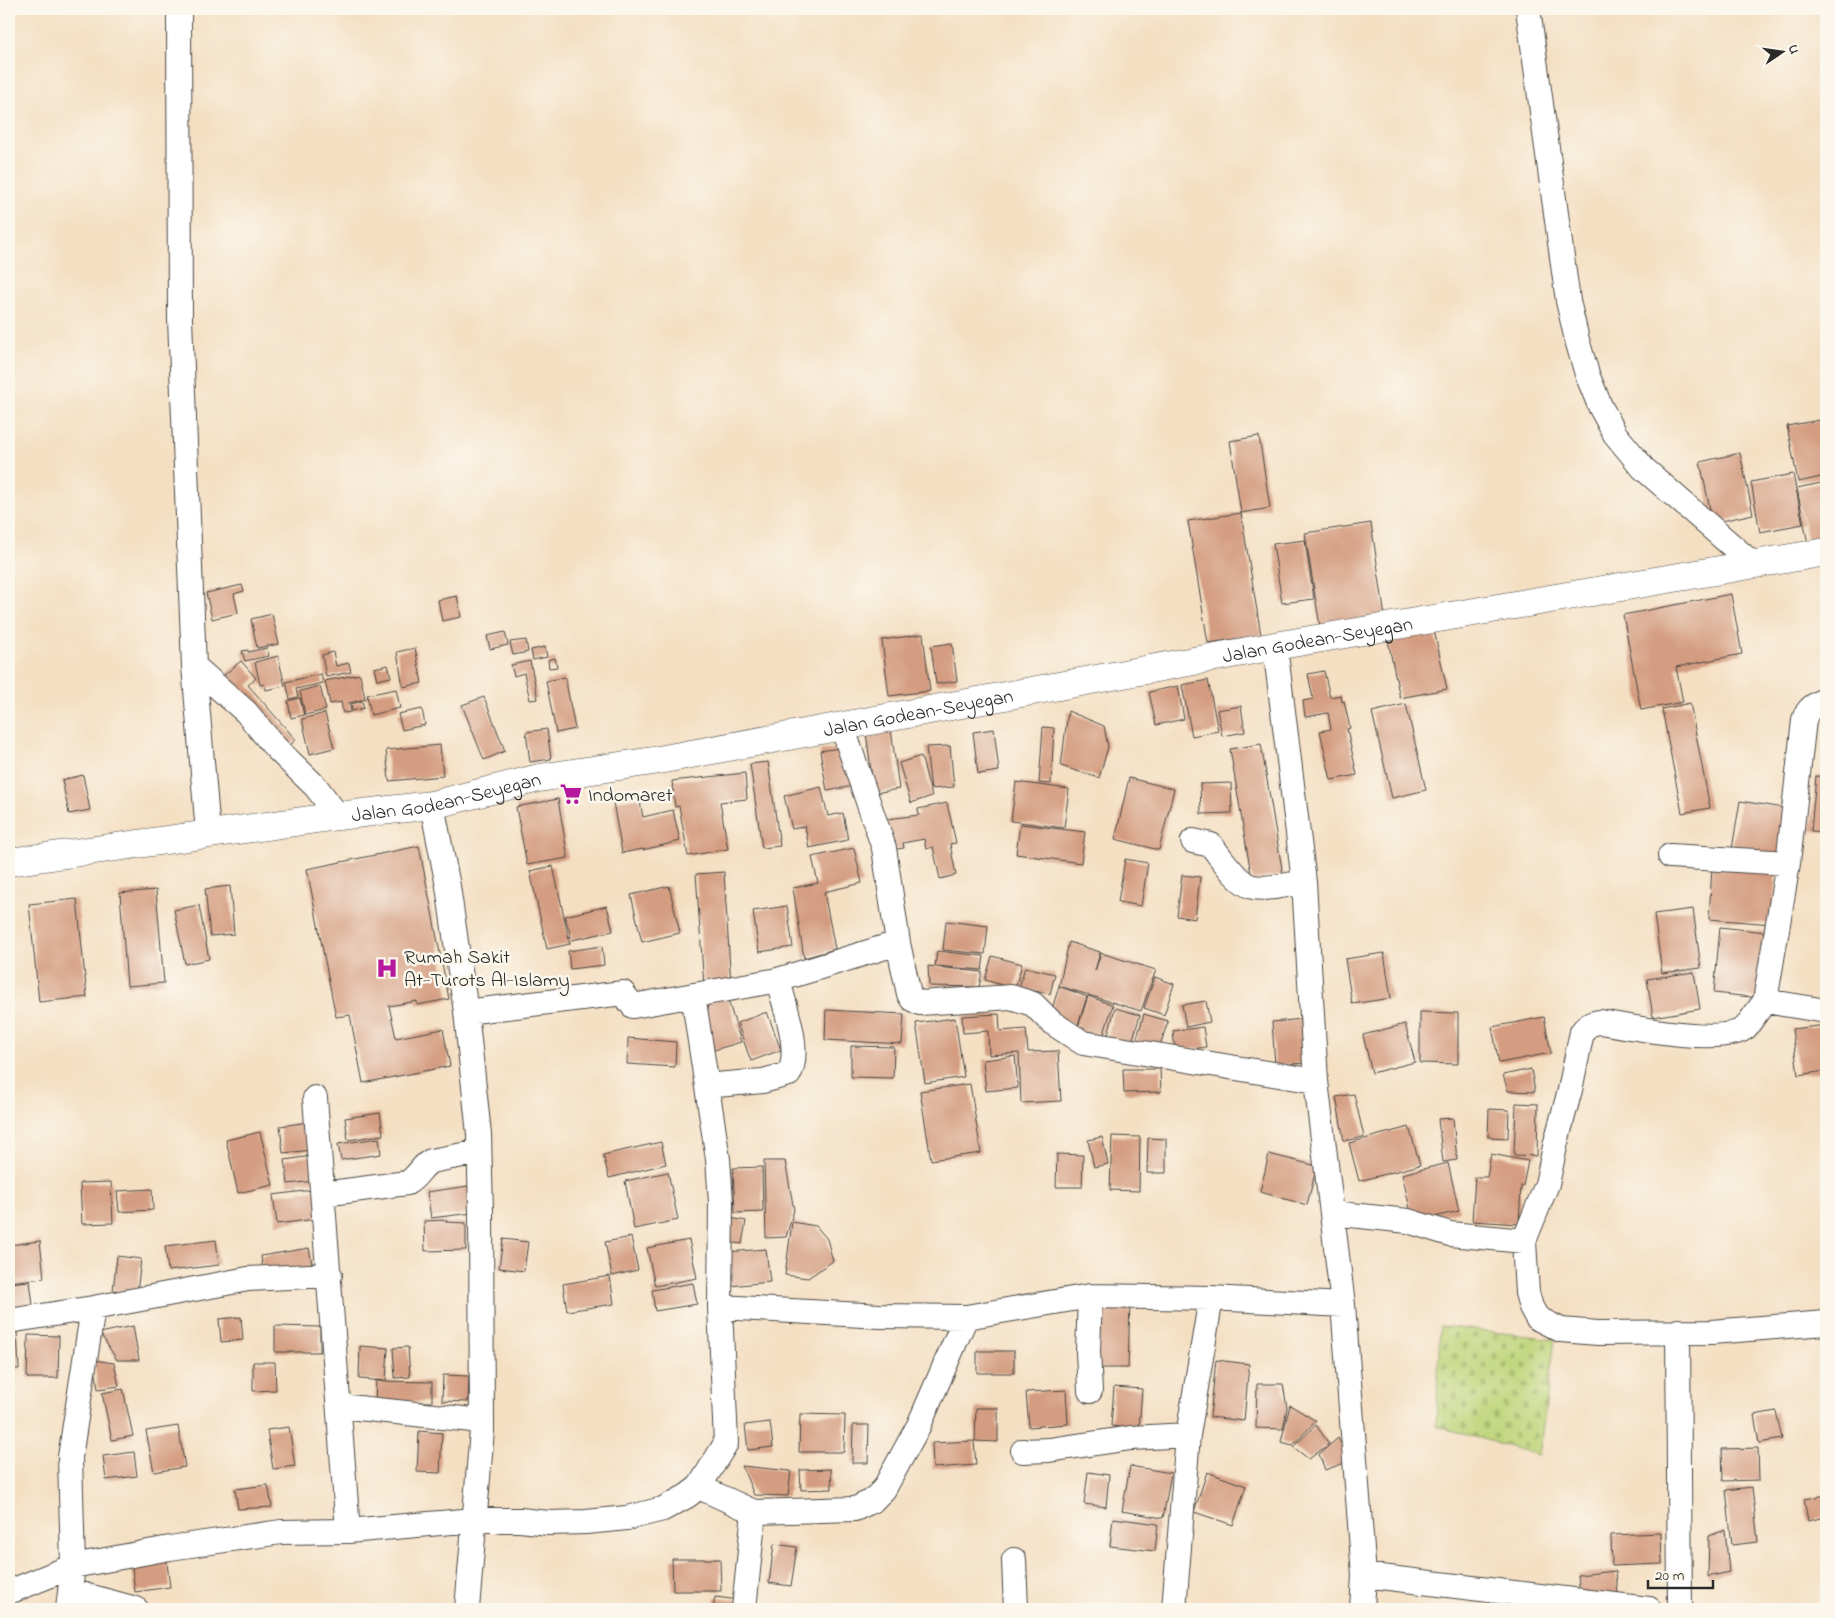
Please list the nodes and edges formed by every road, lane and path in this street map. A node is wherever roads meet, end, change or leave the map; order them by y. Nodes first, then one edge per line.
1 (179, 9) edge
2 (1528, 9) edge
3 (1826, 552) edge
4 (1754, 566) junction
5 (1275, 646) junction
6 (194, 666) junction
7 (1826, 699) edge
8 (842, 726) junction
9 (432, 805) junction
10 (338, 816) junction
11 (208, 833) junction
12 (1193, 841) dead end
13 (1670, 856) dead end
14 (9, 862) edge
15 (1788, 864) junction
16 (1304, 882) junction
17 (898, 944) junction
18 (778, 980) junction
19 (693, 995) junction
20 (1765, 1001) junction
21 (1826, 1011) edge
22 (466, 1012) junction
23 (1316, 1081) junction
24 (708, 1091) junction
25 (315, 1098) dead end
26 (479, 1152) junction
27 (323, 1194) junction
28 (1332, 1213) junction
29 (1524, 1241) junction
30 (330, 1274) junction
31 (1090, 1296) junction
32 (1211, 1298) junction
33 (1343, 1305) junction
34 (93, 1308) junction
35 (720, 1308) junction
36 (966, 1317) junction
37 (9, 1321) edge
38 (1826, 1323) edge
39 (1678, 1331) junction
40 (1090, 1391) dead end
41 (339, 1406) junction
42 (482, 1421) junction
43 (1188, 1435) junction
44 (1024, 1451) dead end
45 (700, 1487) junction
46 (754, 1512) junction
47 (475, 1520) junction
48 (348, 1531) junction
49 (1014, 1560) dead end
50 (73, 1566) junction
51 (1364, 1575) junction
52 (9, 1592) edge
53 (69, 1600) edge
54 (136, 1609) edge
55 (467, 1609) edge
56 (744, 1609) edge
57 (1016, 1609) edge
58 (1174, 1609) edge
59 (1362, 1609) edge
60 (1649, 1609) edge
61 (1680, 1609) edge

1 - 6 street
2 - 4 street
3 - 4 main road, Jalan Godean-Seyegan
4 - 5 main road, Jalan Godean-Seyegan
5 - 8 main road, Jalan Godean-Seyegan
5 - 16 street
6 - 10 street
6 - 11 street
7 - 15 street
8 - 9 main road, Jalan Godean-Seyegan
8 - 17 street
9 - 10 main road, Jalan Godean-Seyegan
9 - 22 street
10 - 11 main road, Jalan Godean-Seyegan
11 - 14 main road, Jalan Godean-Seyegan
12 - 16 street
13 - 15 street
15 - 20 street
16 - 23 street
17 - 18 street
17 - 23 street
18 - 19 street
18 - 24 street
19 - 22 street
19 - 24 street
20 - 21 street
20 - 29 street
22 - 26 street
23 - 28 street
24 - 35 street
25 - 27 street
26 - 27 street
26 - 42 street
27 - 30 street
28 - 29 street
28 - 33 street
29 - 39 street
30 - 34 street
30 - 41 street
31 - 32 street
31 - 36 street
31 - 40 street
32 - 33 street
32 - 43 street
33 - 51 street
34 - 37 street
34 - 50 street
35 - 36 street
35 - 45 street
36 - 46 street
38 - 39 street
39 - 61 street
41 - 42 street
41 - 48 street
42 - 47 street
43 - 44 street
43 - 58 street
45 - 46 street
45 - 47 street
46 - 56 street
47 - 48 street
47 - 55 street
48 - 50 street
49 - 57 street
50 - 52 street
50 - 53 street
51 - 59 street
51 - 60 street
53 - 54 street

